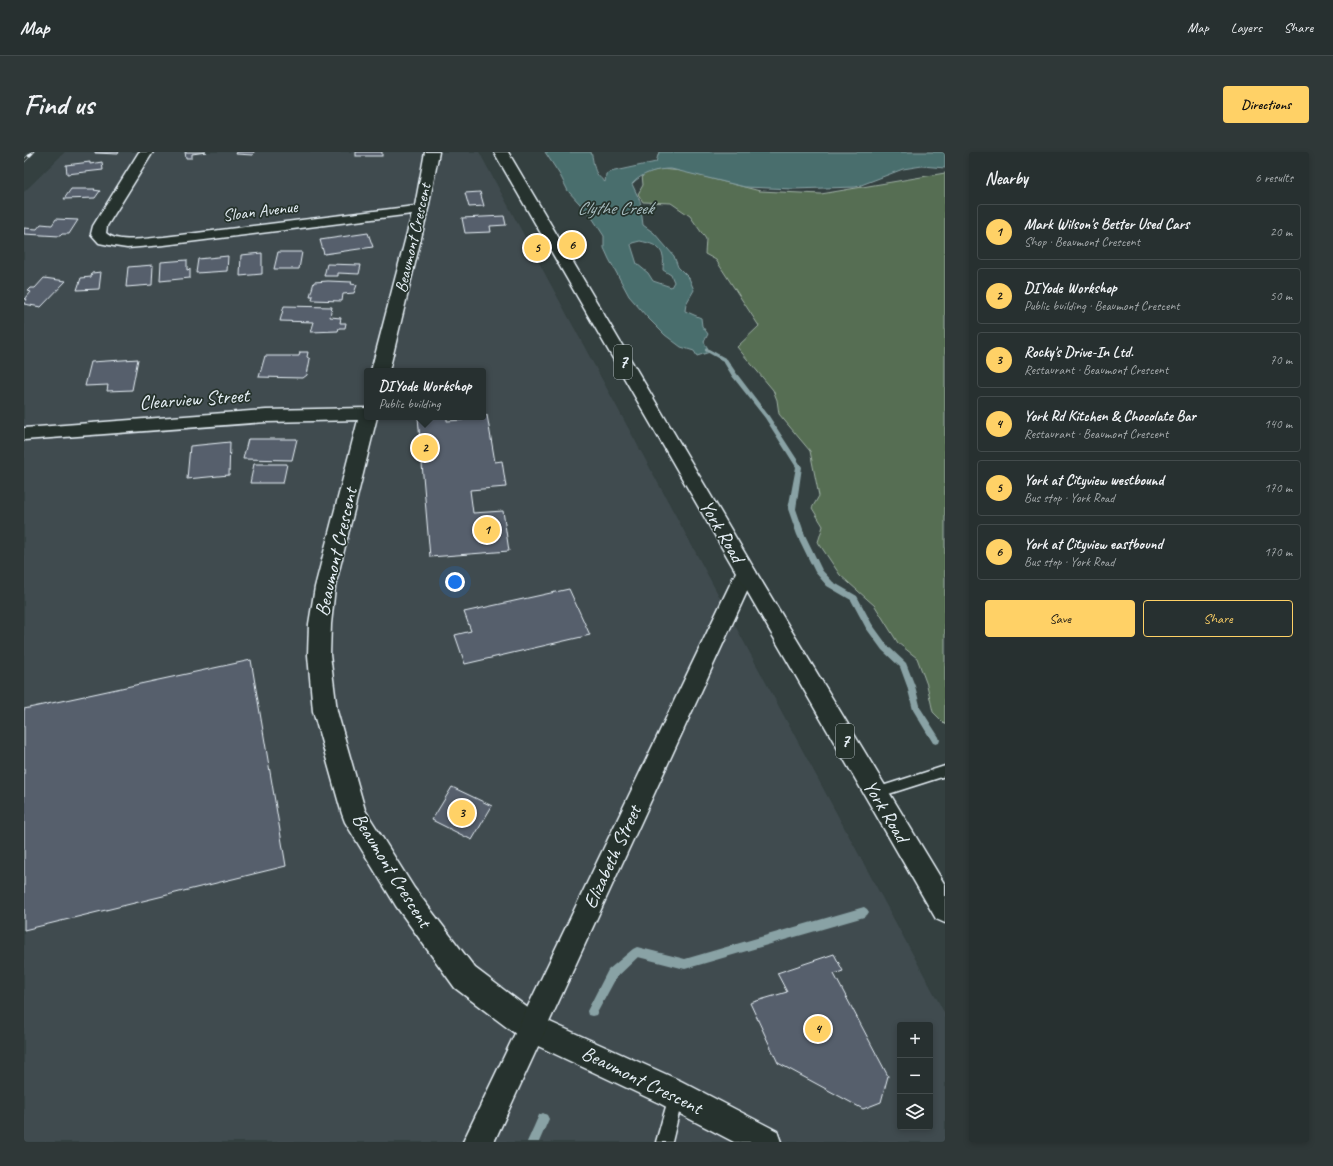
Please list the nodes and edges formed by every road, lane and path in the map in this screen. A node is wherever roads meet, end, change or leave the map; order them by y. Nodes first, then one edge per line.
1 (146, 152) edge
2 (432, 152) edge
3 (501, 152) edge
4 (421, 209) junction
5 (381, 368) edge
6 (364, 414) edge
7 (367, 420) edge
8 (24, 434) edge
9 (746, 572) junction
10 (945, 771) edge
11 (876, 793) junction
12 (945, 910) edge
13 (532, 1028) junction
14 (676, 1095) junction
15 (478, 1142) edge
16 (664, 1142) edge
17 (766, 1142) edge

1 - 4 street, Sloan Avenue
2 - 4 street, Beaumont Crescent
3 - 9 street, York Road / 7
4 - 5 street, Beaumont Crescent
6 - 8 street, Clearview Street
7 - 13 street, Beaumont Crescent
9 - 11 street, York Road / 7
9 - 13 street, Elizabeth Street
10 - 11 lane
11 - 12 street, York Road / 7
13 - 14 street, Beaumont Crescent
13 - 15 street, Elizabeth Street
14 - 16 lane
14 - 17 street, Beaumont Crescent

